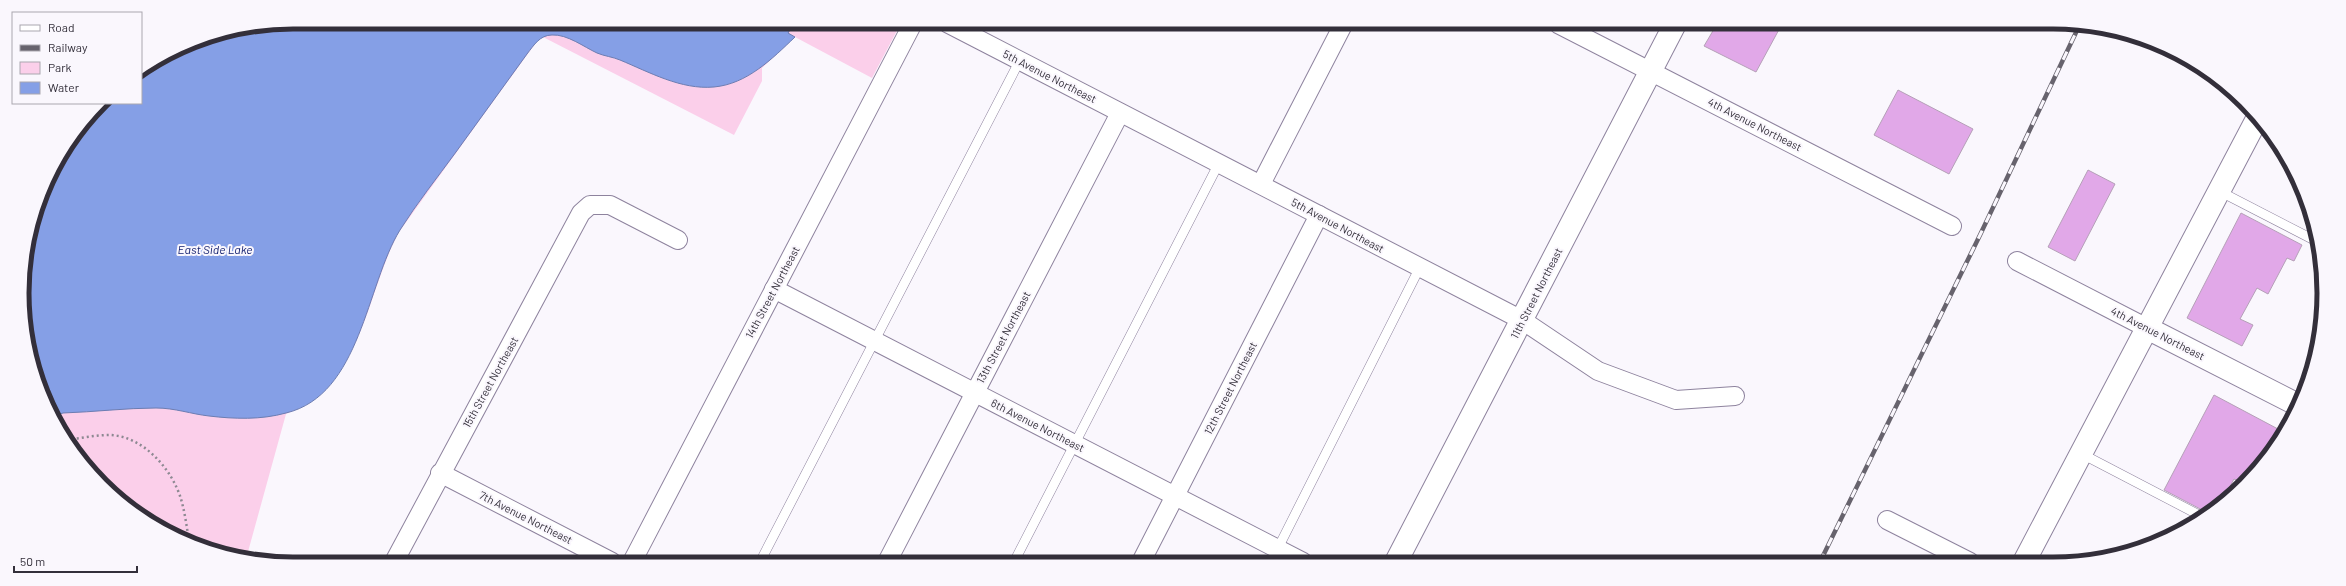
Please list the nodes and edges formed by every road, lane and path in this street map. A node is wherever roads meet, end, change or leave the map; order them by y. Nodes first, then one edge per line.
1 (910, 29) edge
2 (959, 29) edge
3 (1341, 29) edge
4 (1568, 29) edge
5 (1672, 29) edge
6 (1020, 60) junction
7 (1651, 71) junction
8 (1120, 113) junction
9 (2255, 123) edge
10 (1219, 163) junction
11 (1261, 184) junction
12 (2219, 191) junction
13 (1319, 215) junction
14 (1952, 226) dead end
15 (2311, 239) edge
16 (678, 240) dead end
17 (2017, 261) dead end
18 (1420, 267) junction
19 (774, 289) junction
20 (1522, 320) junction
21 (2147, 328) junction
22 (874, 341) junction
23 (974, 392) junction
24 (1735, 396) dead end
25 (2293, 403) edge
26 (73, 439) edge
27 (1076, 444) junction
28 (2082, 454) junction
29 (440, 473) junction
30 (1175, 496) junction
31 (2198, 514) edge
32 (1887, 520) dead end
33 (188, 535) edge
34 (1274, 555) edge
35 (397, 557) edge
36 (602, 557) edge
37 (635, 557) edge
38 (763, 557) edge
39 (890, 557) edge
40 (1017, 557) edge
41 (1144, 557) edge
42 (1399, 557) edge
43 (1960, 557) edge
44 (2027, 557) edge

1 - 19 street, 14th Street Northeast
2 - 6 street, 5th Avenue Northeast
3 - 11 street
4 - 7 street, 4th Avenue Northeast
5 - 7 street, 11th Street Northeast
6 - 8 street, 5th Avenue Northeast
6 - 22 lane
7 - 14 street, 4th Avenue Northeast
7 - 20 street, 11th Street Northeast
8 - 10 street, 5th Avenue Northeast
8 - 23 street, 13th Street Northeast
9 - 12 street
10 - 11 street, 5th Avenue Northeast
10 - 27 lane
11 - 13 street, 5th Avenue Northeast
12 - 15 lane
12 - 21 street
13 - 18 street, 5th Avenue Northeast
13 - 30 street, 12th Street Northeast
16 - 29 street, 15th Street Northeast
17 - 21 street, 4th Avenue Northeast
18 - 20 street, 5th Avenue Northeast
18 - 34 lane
19 - 22 street, 6th Avenue Northeast
19 - 37 street, 14th Street Northeast
20 - 24 street, 5th Avenue Northeast
20 - 42 street, 11th Street Northeast
21 - 25 street, 4th Avenue Northeast
21 - 28 street
22 - 23 street, 6th Avenue Northeast
22 - 38 lane
23 - 27 street, 6th Avenue Northeast
23 - 39 street, 13th Street Northeast
26 - 33 path
27 - 30 street, 6th Avenue Northeast
27 - 40 lane
28 - 31 lane
28 - 44 street
29 - 35 street, 15th Street Northeast
29 - 36 street, 7th Avenue Northeast
30 - 34 street, 6th Avenue Northeast
30 - 41 street, 12th Street Northeast
32 - 43 street

